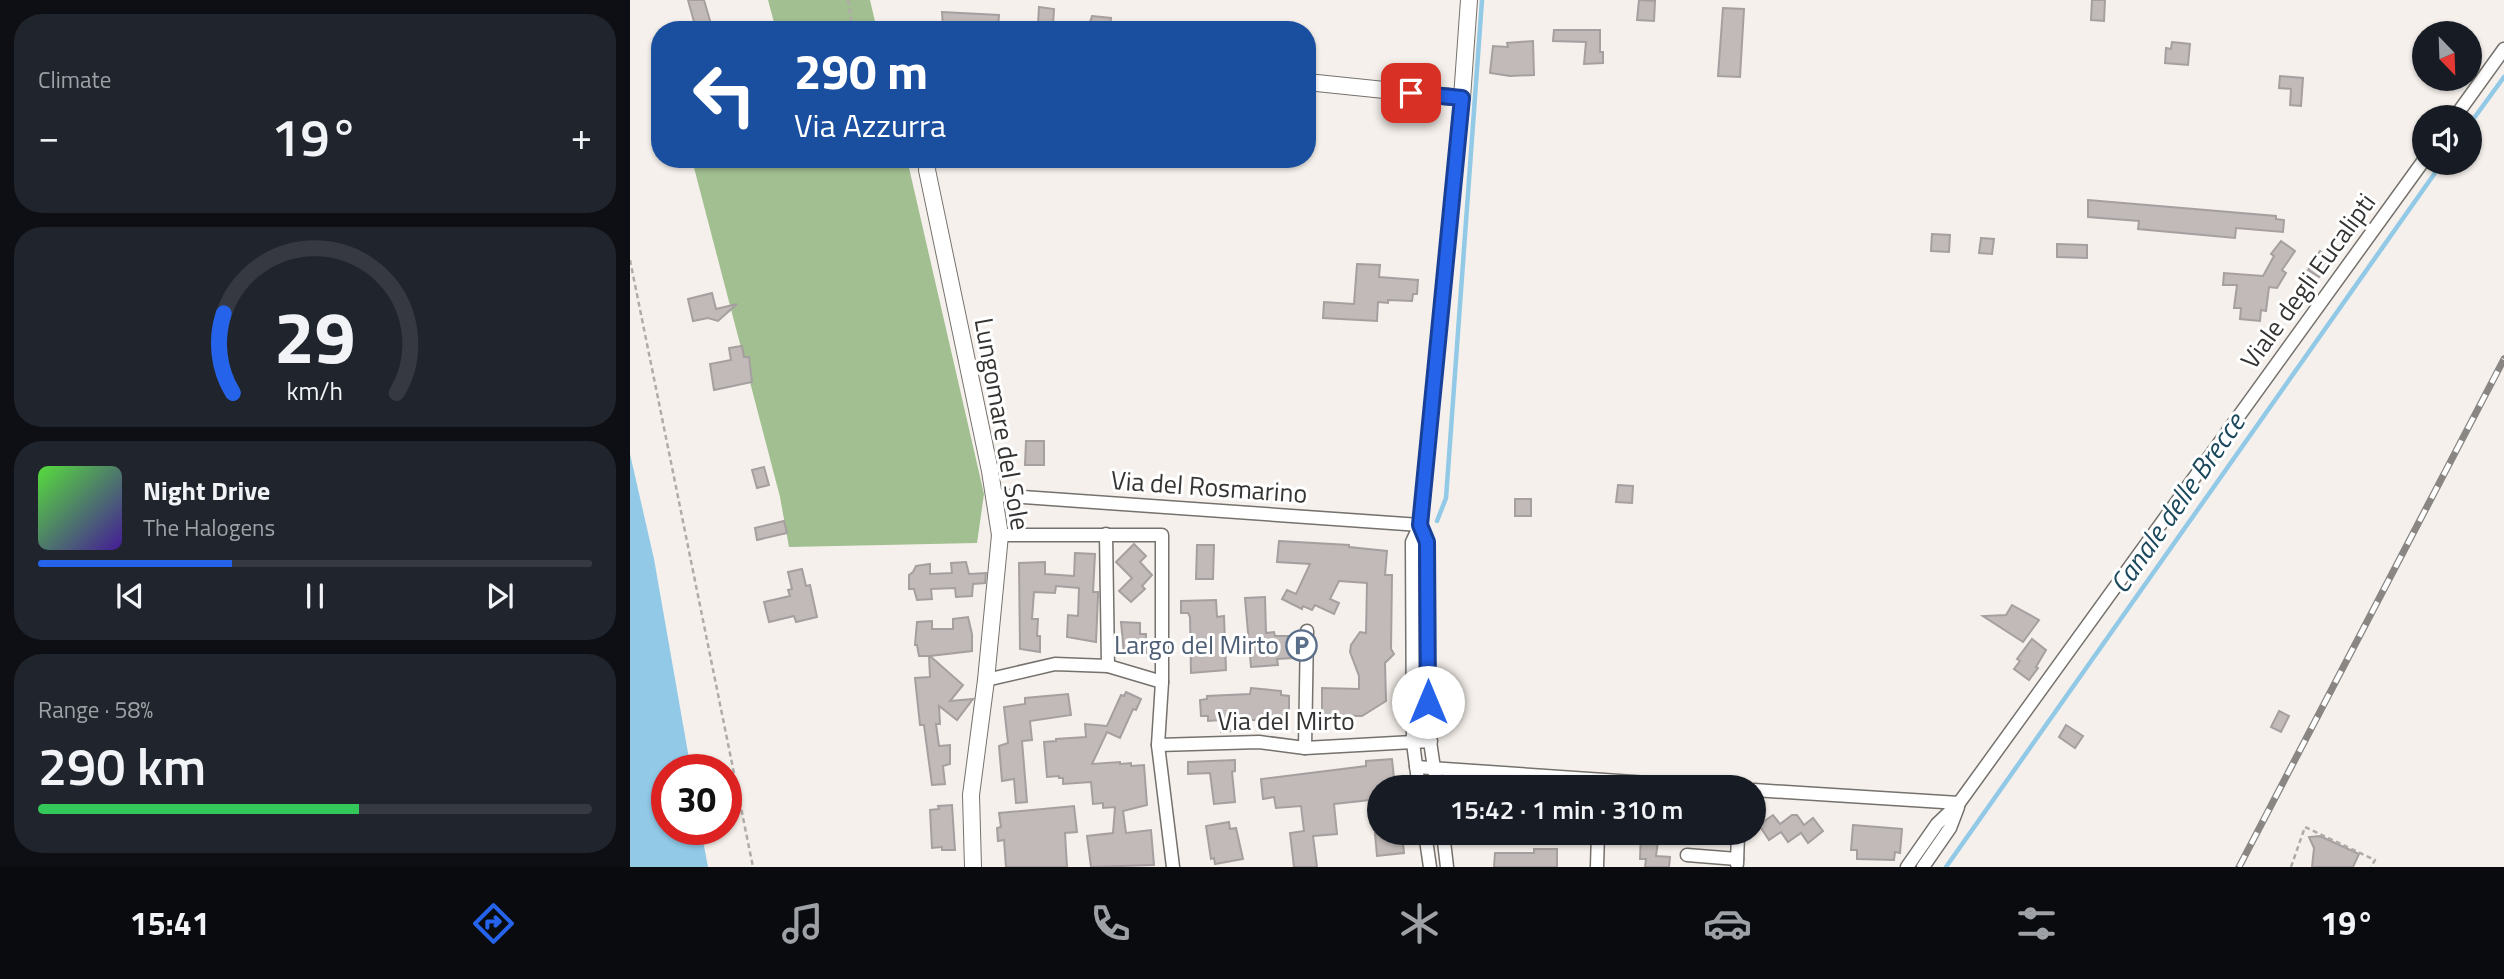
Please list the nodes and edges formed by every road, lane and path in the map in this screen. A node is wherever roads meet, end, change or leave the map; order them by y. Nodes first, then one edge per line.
1 (848, 0) edge
2 (1469, 0) edge
3 (852, 21) edge
4 (2504, 49) edge
5 (1316, 83) edge
6 (1462, 98) junction
7 (2464, 105) edge
8 (927, 168) edge
9 (2413, 175) edge
10 (630, 260) edge
11 (995, 495) junction
12 (1420, 525) junction
13 (1106, 534) junction
14 (1000, 535) junction
15 (1307, 631) dead end
16 (1108, 666) junction
17 (986, 680) junction
18 (1162, 681) junction
19 (1431, 741) junction
20 (1412, 743) junction
21 (1158, 745) junction
22 (1305, 748) junction
23 (1416, 767) junction
24 (1434, 768) junction
25 (1417, 775) edge
26 (1435, 775) edge
27 (1511, 775) edge
28 (1766, 791) edge
29 (1959, 803) junction
30 (1427, 845) edge
31 (1444, 845) edge
32 (1598, 845) edge
33 (1738, 845) edge
34 (1687, 855) dead end
35 (1737, 863) edge
36 (753, 867) edge
37 (973, 867) edge
38 (1173, 867) edge
39 (1430, 867) edge
40 (1447, 867) edge
41 (1597, 867) edge
42 (1907, 867) edge
43 (1923, 867) edge
44 (2291, 867) edge
45 (2371, 867) edge

1 - 3 path
2 - 6 street
4 - 7 street
5 - 6 street
6 - 12 street
8 - 11 street, Lungomare del Sole
9 - 29 street, Viale degli Eucalipti
10 - 36 path
11 - 12 street, Via del Rosmarino
11 - 14 street, Lungomare del Sole
12 - 19 street
12 - 20 street
13 - 14 street, Via del Rosmarino
13 - 16 street
13 - 18 street, Via del Rosmarino
14 - 17 street, Lungomare del Sole
15 - 22 street
16 - 17 street
16 - 18 street
17 - 37 street, Lungomare del Sole
18 - 21 street
19 - 20 street, Via del Mirto
19 - 24 street
20 - 22 street, Via del Mirto
20 - 23 street
21 - 22 street, Via del Mirto
21 - 38 street
23 - 24 street
23 - 25 street
24 - 26 street
24 - 27 street
28 - 29 street
29 - 42 street, Viale degli Eucalipti
29 - 43 street, Viale degli Eucalipti
30 - 39 street
31 - 40 street
32 - 41 street
33 - 35 street
34 - 35 street
44 - 45 path

